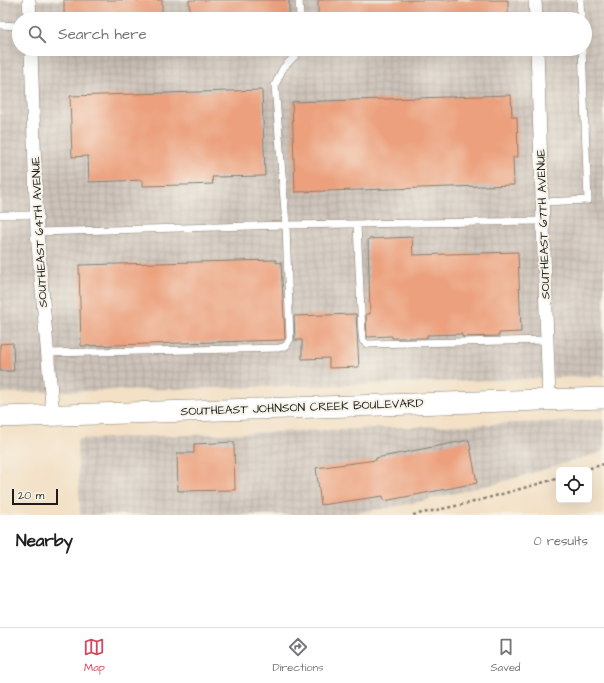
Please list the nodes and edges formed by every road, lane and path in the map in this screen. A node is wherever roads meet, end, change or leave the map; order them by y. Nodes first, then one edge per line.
1 (29, 0) edge
2 (299, 0) edge
3 (535, 0) edge
4 (580, 0) edge
5 (30, 12) edge
6 (300, 12) edge
7 (536, 12) edge
8 (581, 12) edge
9 (0, 25) edge
10 (12, 26) edge
11 (30, 56) edge
12 (295, 56) edge
13 (537, 56) edge
14 (582, 56) edge
15 (542, 202) junction
16 (0, 215) edge
17 (36, 215) junction
18 (543, 221) junction
19 (357, 224) junction
20 (286, 225) junction
21 (37, 232) junction
22 (547, 340) junction
23 (47, 353) junction
24 (604, 398) edge
25 (549, 400) junction
26 (53, 416) junction
27 (0, 417) edge
28 (604, 464) edge
29 (592, 468) edge
30 (556, 479) edge
31 (413, 515) edge

1 - 5 street
2 - 6 lane
3 - 7 street
4 - 8 lane
9 - 10 lane
11 - 17 street, SOUTHEAST 64TH AVENUE
12 - 20 lane
13 - 15 street, SOUTHEAST 67TH AVENUE
14 - 15 lane
15 - 18 street, SOUTHEAST 67TH AVENUE
16 - 17 lane
17 - 21 street, SOUTHEAST 64TH AVENUE
18 - 19 lane
18 - 22 street, SOUTHEAST 67TH AVENUE
19 - 20 lane
19 - 22 lane
20 - 21 lane
20 - 23 lane
21 - 23 street, SOUTHEAST 64TH AVENUE
22 - 25 street, SOUTHEAST 67TH AVENUE
23 - 26 street, SOUTHEAST 64TH AVENUE
24 - 25 main road, SOUTHEAST JOHNSON CREEK BOULEVARD
25 - 26 main road, SOUTHEAST JOHNSON CREEK BOULEVARD
26 - 27 main road, SOUTHEAST JOHNSON CREEK BOULEVARD
28 - 29 path
30 - 31 path

